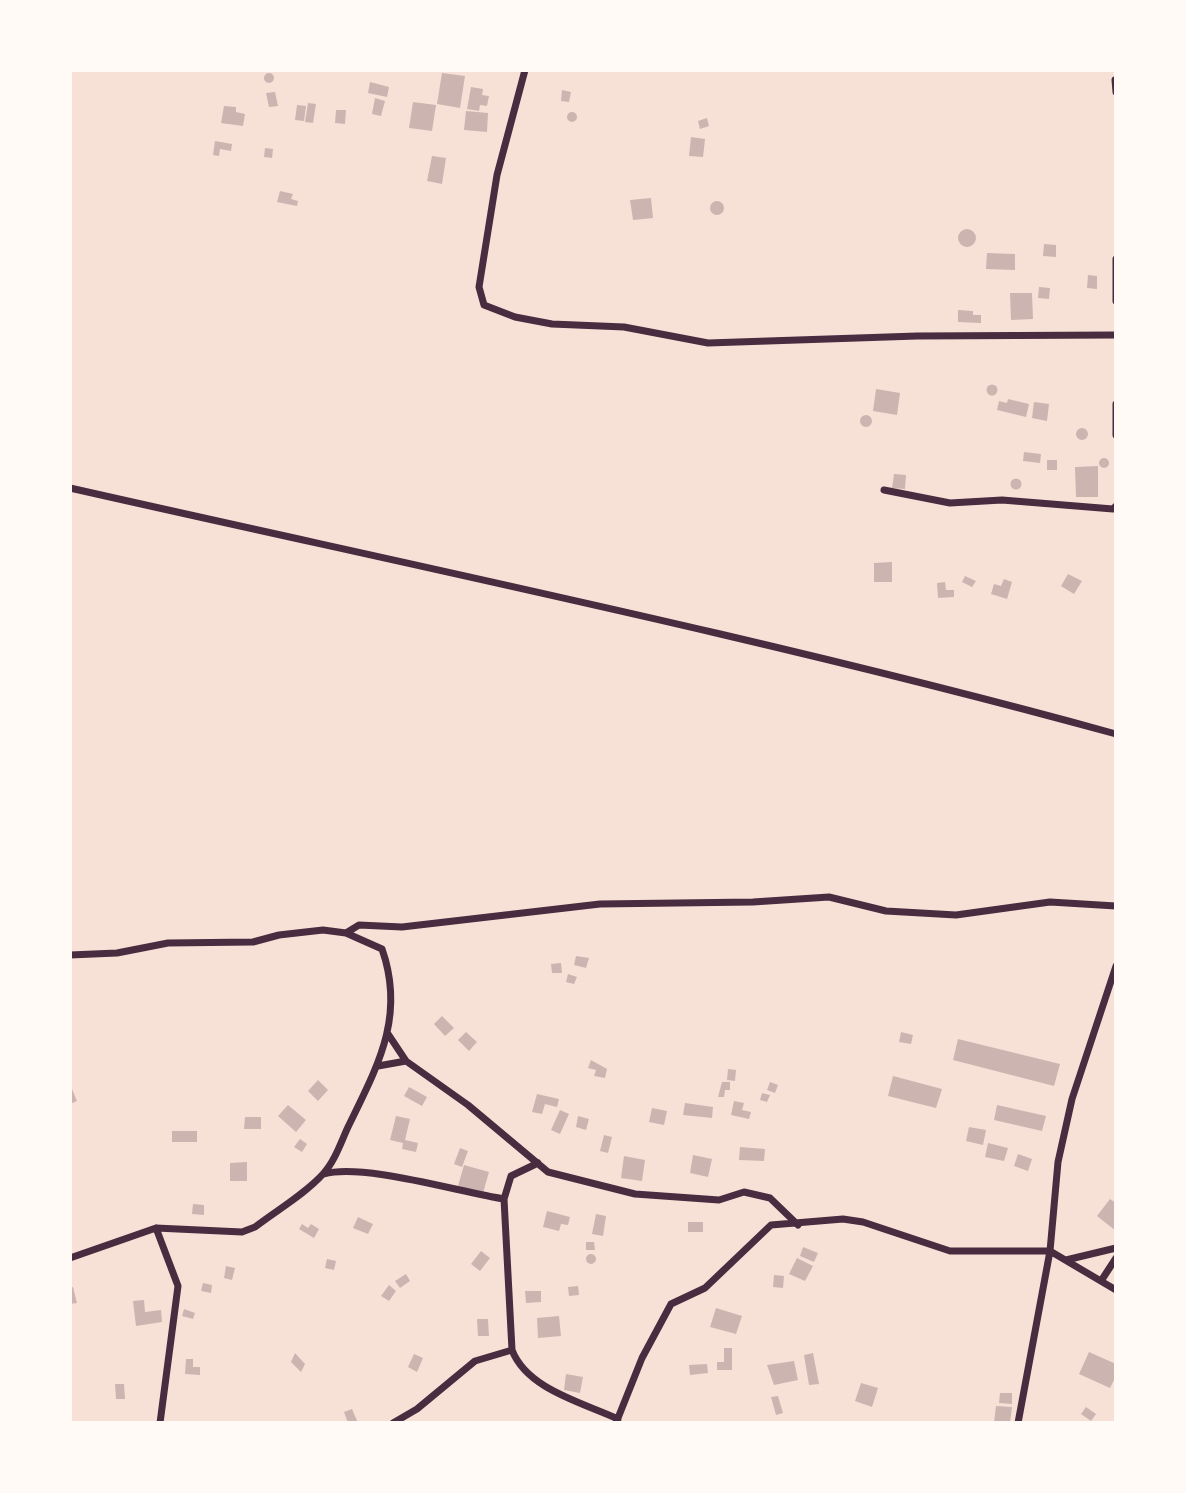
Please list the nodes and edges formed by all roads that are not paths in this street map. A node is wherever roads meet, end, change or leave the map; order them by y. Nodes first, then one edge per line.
1 (525, 70) edge
2 (1115, 80) edge
3 (1116, 92) edge
4 (1116, 259) edge
5 (1116, 301) edge
6 (1116, 335) edge
7 (1116, 404) edge
8 (1116, 435) edge
9 (70, 488) edge
10 (884, 490) dead end
11 (1116, 506) edge
12 (1116, 734) edge
13 (1116, 906) edge
14 (346, 933) junction
15 (70, 955) edge
16 (1116, 966) edge
17 (388, 1034) junction
18 (406, 1061) junction
19 (378, 1066) junction
20 (538, 1163) junction
21 (323, 1174) junction
22 (504, 1199) junction
23 (798, 1225) junction
24 (156, 1228) junction
25 (1116, 1248) edge
26 (1050, 1251) junction
27 (70, 1258) edge
28 (1116, 1258) edge
29 (1066, 1260) junction
30 (1101, 1281) junction
31 (1116, 1290) edge
32 (512, 1350) junction
33 (617, 1421) edge
34 (160, 1423) edge
35 (394, 1423) edge
36 (1018, 1423) edge

1 - 6 street
2 - 3 street
4 - 5 street
7 - 8 street
9 - 12 street
10 - 11 street
13 - 14 street
14 - 15 street
14 - 17 street
16 - 26 street
17 - 18 street
17 - 19 street
18 - 19 street
18 - 20 street
19 - 21 street
20 - 22 street
20 - 23 street
21 - 22 street
21 - 24 street
22 - 32 street
23 - 26 street
23 - 33 street
24 - 27 street
24 - 34 street
25 - 29 street
26 - 29 street
26 - 36 street
28 - 30 street
29 - 30 street
30 - 31 street
32 - 33 street
32 - 35 street

